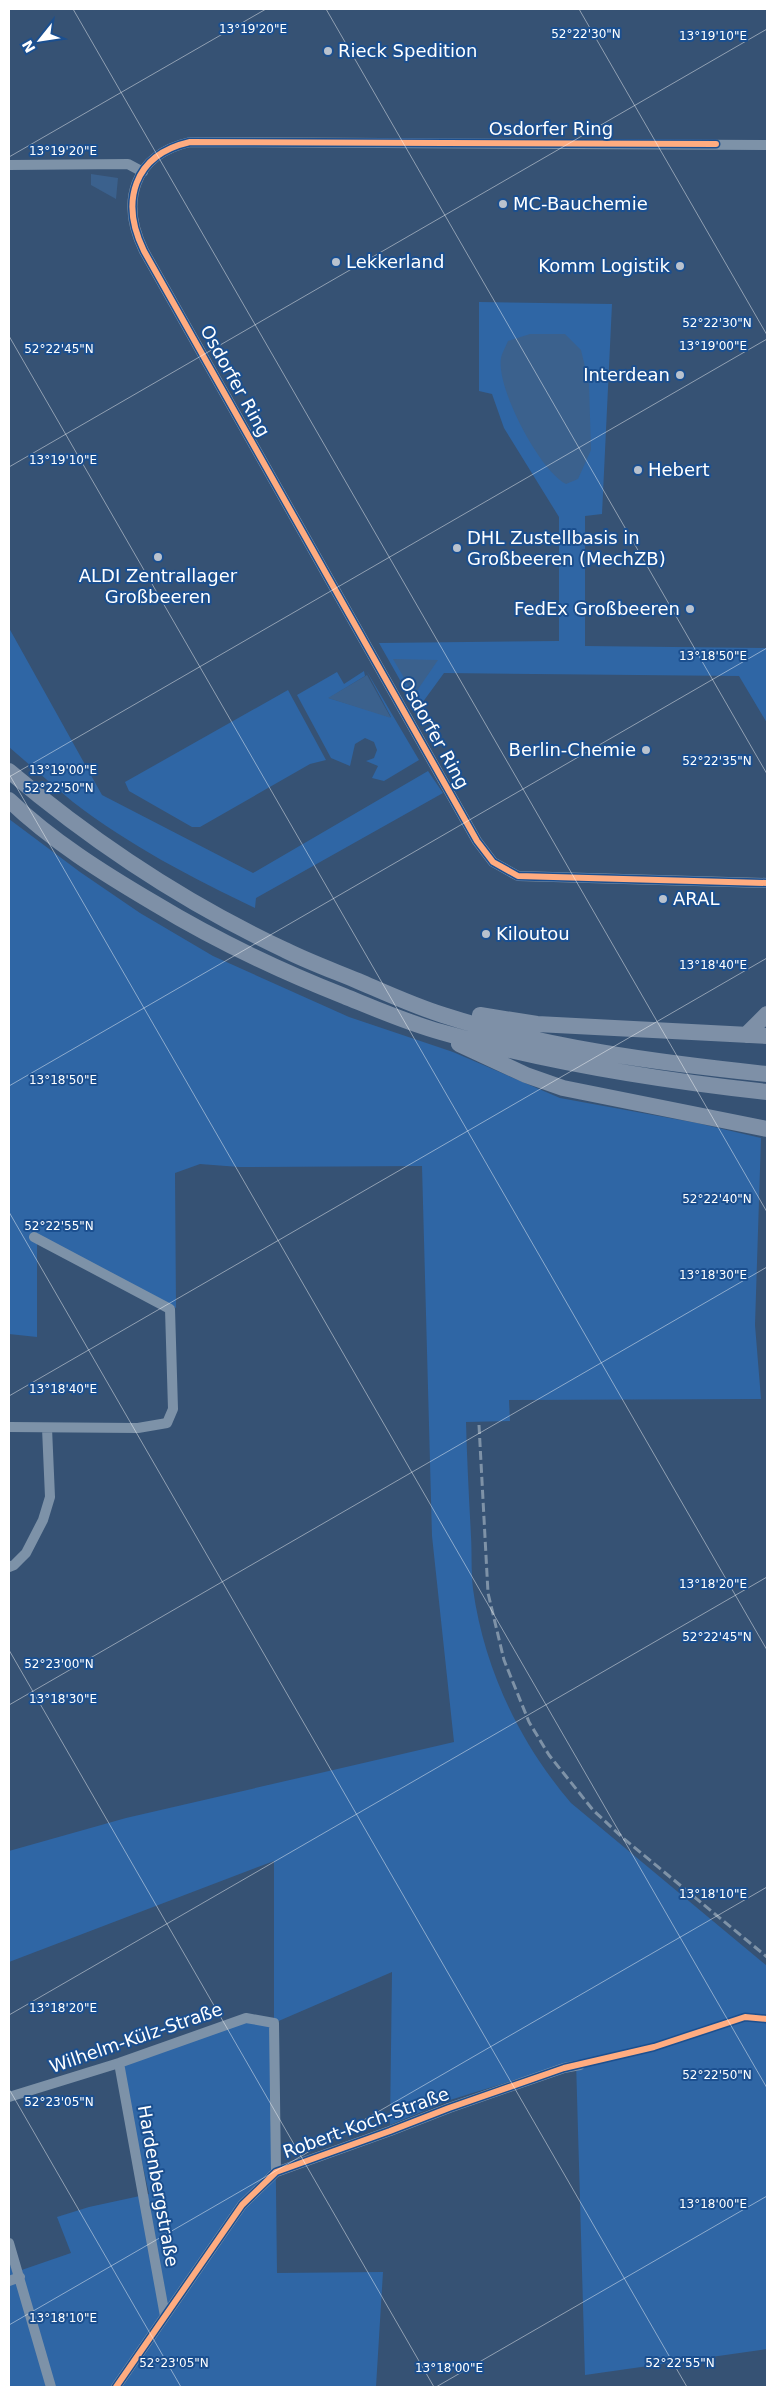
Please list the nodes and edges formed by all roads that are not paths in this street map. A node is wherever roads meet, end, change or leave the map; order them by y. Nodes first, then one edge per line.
1 (767, 145) edge
2 (9, 165) edge
3 (142, 172) junction
4 (9, 771) edge
5 (9, 800) edge
6 (9, 806) edge
7 (24, 815) junction
8 (767, 883) edge
9 (401, 999) junction
10 (767, 1014) edge
11 (440, 1032) junction
12 (746, 1035) junction
13 (767, 1036) edge
14 (767, 1074) edge
15 (767, 1092) edge
16 (767, 1129) edge
17 (34, 1237) dead end
18 (9, 1427) edge
19 (47, 1428) junction
20 (9, 1567) edge
21 (118, 2063) junction
22 (580, 2065) dead end
23 (9, 2097) edge
24 (276, 2172) junction
25 (9, 2244) edge
26 (20, 2277) junction
27 (9, 2281) edge
28 (165, 2316) junction
29 (51, 2387) edge
30 (116, 2387) edge

1 - 3 street, Osdorfer Ring
2 - 3 street
3 - 8 street, Osdorfer Ring
4 - 9 highway
5 - 7 highway
6 - 7 highway
7 - 11 highway
9 - 12 highway
9 - 14 highway
10 - 12 highway
11 - 15 highway
11 - 16 highway
12 - 13 highway
17 - 19 street
18 - 19 street
19 - 20 street
21 - 23 street, Wilhelm-Külz-Straße
21 - 24 street, Wilhelm-Külz-Straße
21 - 28 street, Hardenbergstraße
22 - 24 street, Robert-Koch-Straße
24 - 28 street, Robert-Koch-Straße
25 - 26 street
26 - 27 street
26 - 29 street
28 - 30 street, Robert-Koch-Straße

